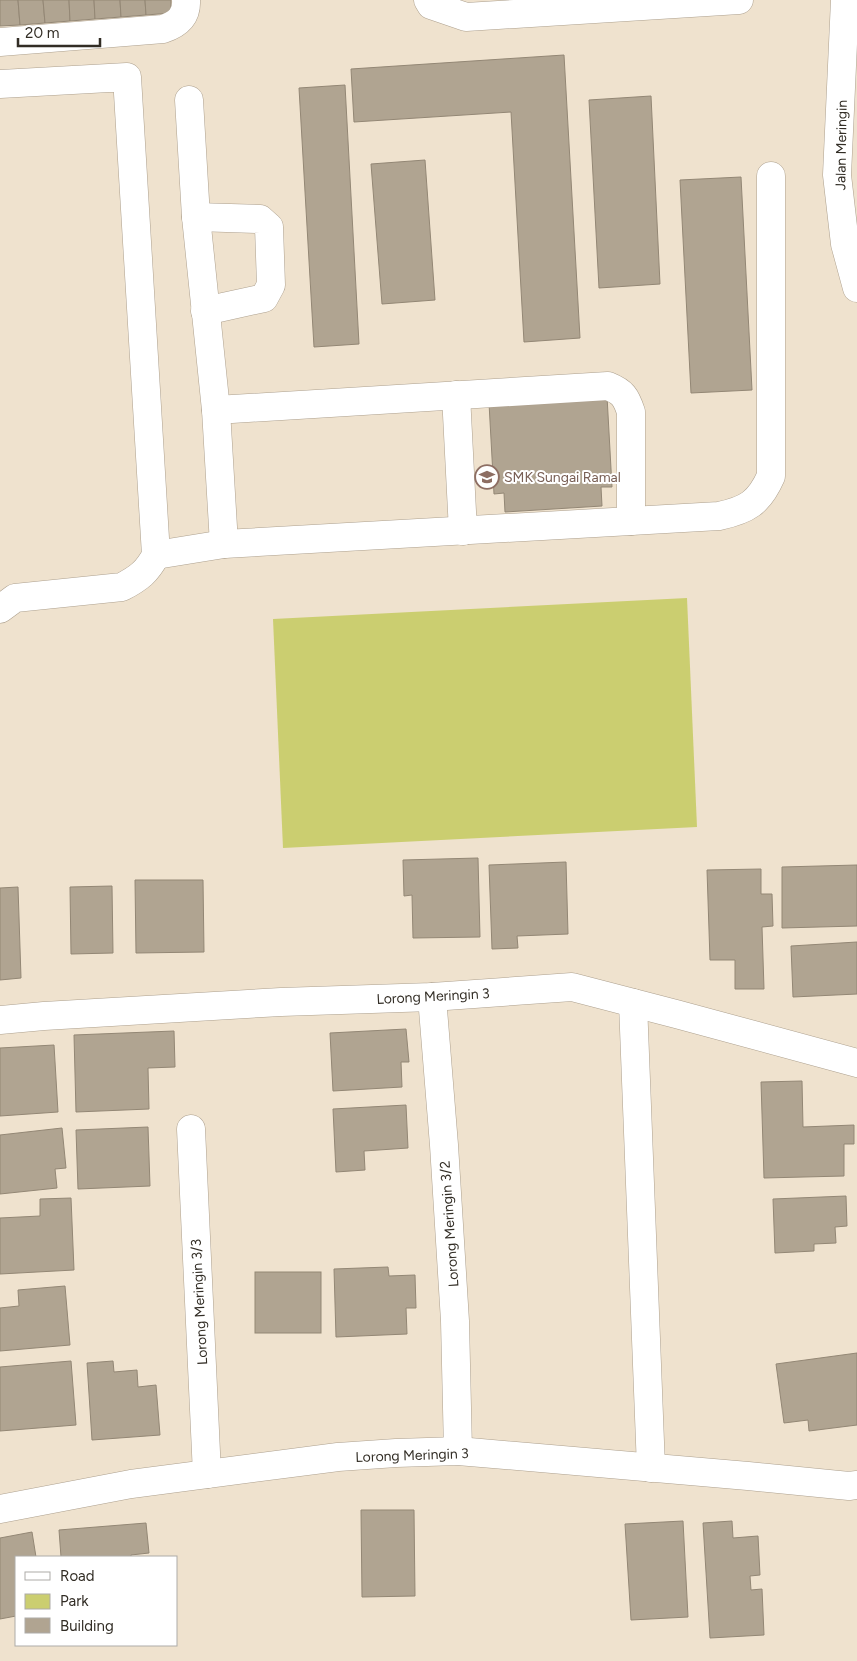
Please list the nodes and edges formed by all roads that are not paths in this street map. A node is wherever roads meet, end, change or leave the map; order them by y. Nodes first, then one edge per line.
1 (428, 0) edge
2 (739, 0) edge
3 (845, 0) edge
4 (182, 11) edge
5 (0, 42) edge
6 (0, 84) edge
7 (189, 100) dead end
8 (771, 176) dead end
9 (196, 217) junction
10 (857, 288) edge
11 (205, 311) junction
12 (456, 395) junction
13 (216, 410) junction
14 (631, 521) junction
15 (463, 531) junction
16 (224, 544) junction
17 (156, 555) junction
18 (0, 609) edge
19 (432, 997) junction
20 (633, 1003) junction
21 (0, 1020) edge
22 (857, 1063) edge
23 (190, 1130) dead end
24 (458, 1451) junction
25 (651, 1468) junction
26 (207, 1474) junction
27 (857, 1485) edge
28 (0, 1508) edge

1 - 2 street
3 - 10 street, Jalan Meringin
4 - 5 street
6 - 17 street
7 - 9 street
8 - 14 street
9 - 11 street
9 - 11 street
11 - 13 street
12 - 13 street
12 - 14 street
12 - 15 street
13 - 16 street
14 - 15 street
15 - 16 street
16 - 17 street
17 - 18 street
19 - 20 street, Lorong Meringin 3
19 - 21 street, Lorong Meringin 3
19 - 24 street, Lorong Meringin 3/2
20 - 22 street, Lorong Meringin 3
20 - 25 street
23 - 26 street, Lorong Meringin 3/3
24 - 25 street, Lorong Meringin 3
24 - 26 street, Lorong Meringin 3
25 - 27 street, Lorong Meringin 3
26 - 28 street, Lorong Meringin 3

